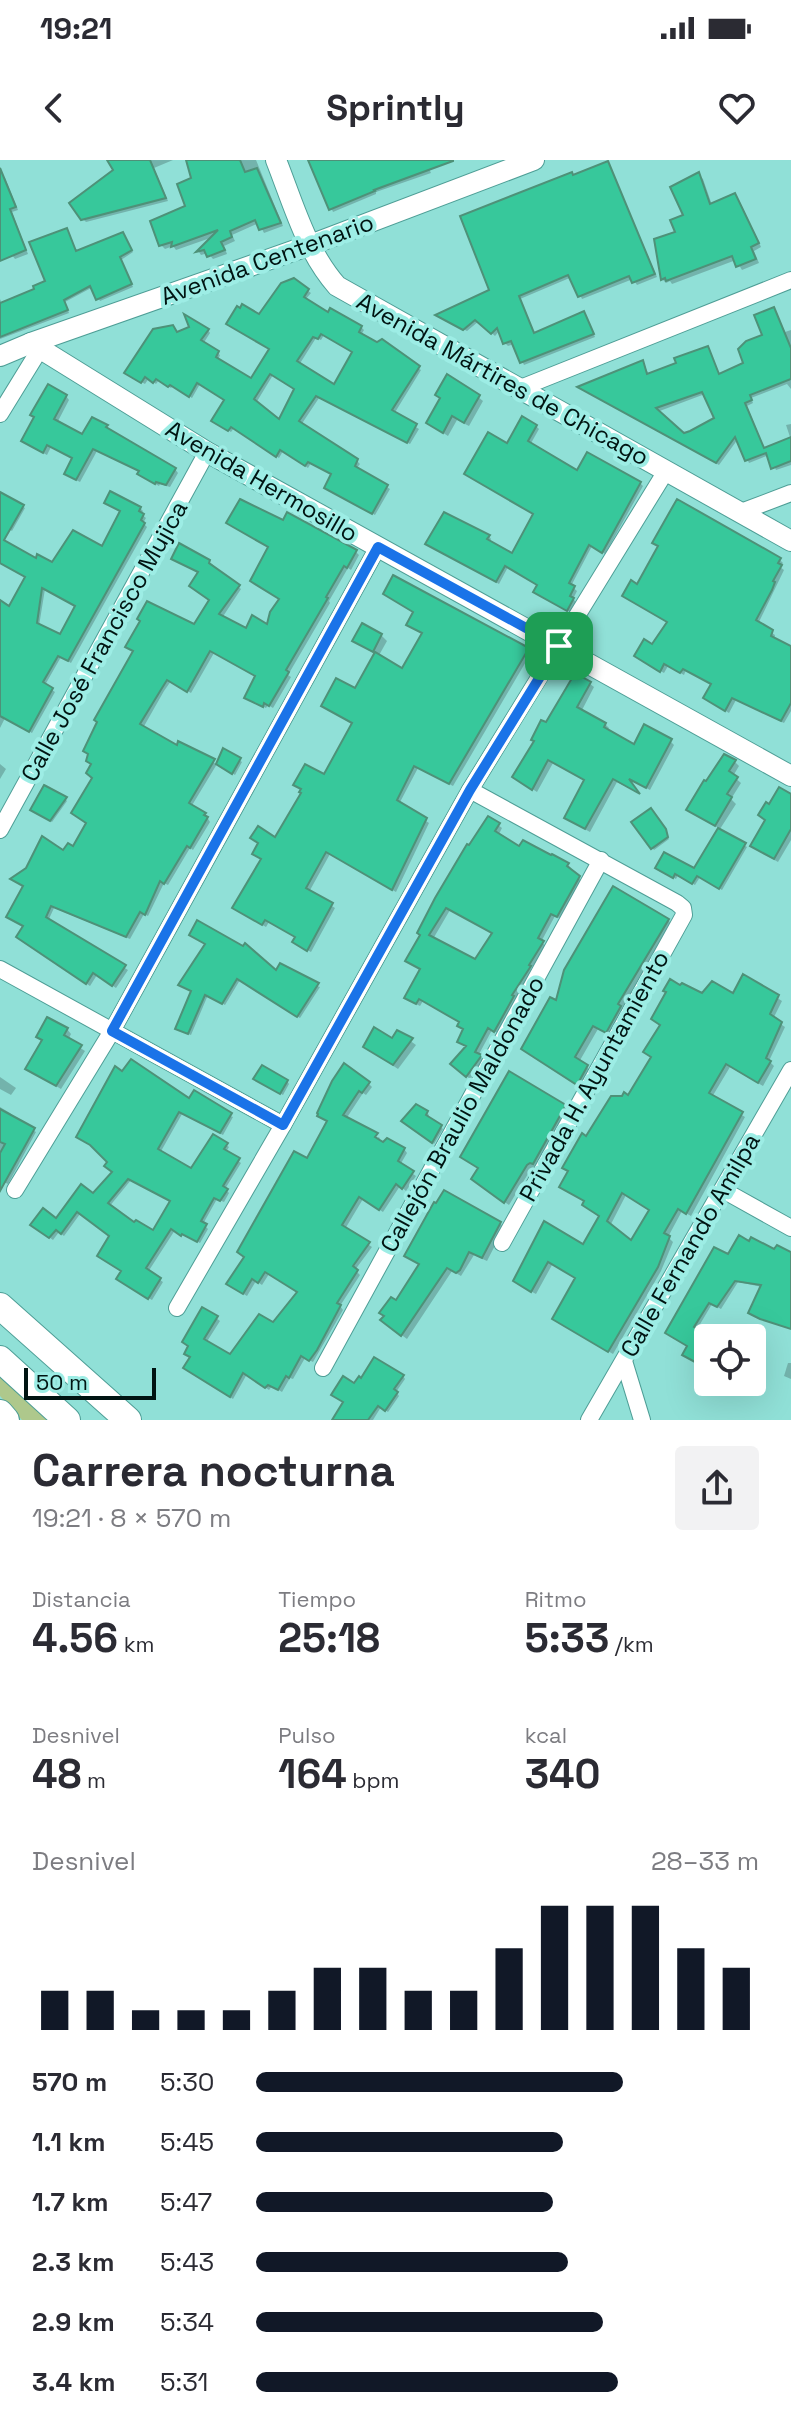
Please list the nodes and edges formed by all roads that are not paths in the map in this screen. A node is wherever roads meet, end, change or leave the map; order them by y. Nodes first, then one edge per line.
1 (276, 160) edge
2 (534, 160) edge
3 (310, 245) junction
4 (791, 280) edge
5 (36, 346) junction
6 (0, 356) edge
7 (518, 389) junction
8 (0, 414) edge
9 (207, 452) junction
10 (666, 471) junction
11 (791, 493) edge
12 (741, 512) junction
13 (791, 541) edge
14 (378, 547) junction
15 (559, 646) junction
16 (791, 776) edge
17 (470, 790) junction
18 (0, 830) edge
19 (601, 860) junction
20 (0, 969) edge
21 (112, 1031) junction
22 (791, 1070) edge
23 (283, 1125) junction
24 (15, 1190) dead end
25 (723, 1190) junction
26 (791, 1228) edge
27 (502, 1243) dead end
28 (0, 1306) edge
29 (177, 1308) dead end
30 (0, 1359) edge
31 (624, 1361) junction
32 (323, 1368) dead end
33 (0, 1413) edge
34 (6, 1420) edge
35 (67, 1420) edge
36 (128, 1420) edge
37 (589, 1420) edge
38 (642, 1420) edge

1 - 3 street, Avenida Mártires de Chicago
2 - 3 street, Avenida Centenario
3 - 5 street, Avenida Centenario
3 - 7 street, Avenida Mártires de Chicago
4 - 7 street
5 - 6 street, Avenida Centenario
5 - 8 street
5 - 9 street, Avenida Hermosillo
7 - 10 street, Avenida Mártires de Chicago
9 - 14 street, Avenida Hermosillo
9 - 18 street, Calle José Francisco Mujica
10 - 12 street, Avenida Mártires de Chicago
10 - 15 street
11 - 12 street
12 - 13 street, Avenida Mártires de Chicago
14 - 15 street, Avenida Hermosillo
14 - 21 street
15 - 16 street, Avenida Hermosillo
15 - 17 street
17 - 19 street
17 - 23 street
19 - 27 street, Privada H. Ayuntamiento
19 - 32 street, Callejón Braulio Maldonado
20 - 21 street
21 - 23 street
21 - 24 street
22 - 25 street, Calle Fernando Amilpa
23 - 29 street
25 - 26 street
25 - 31 street, Calle Fernando Amilpa
28 - 36 highway
30 - 35 highway
31 - 37 street, Calle Fernando Amilpa
31 - 38 street
33 - 34 highway

